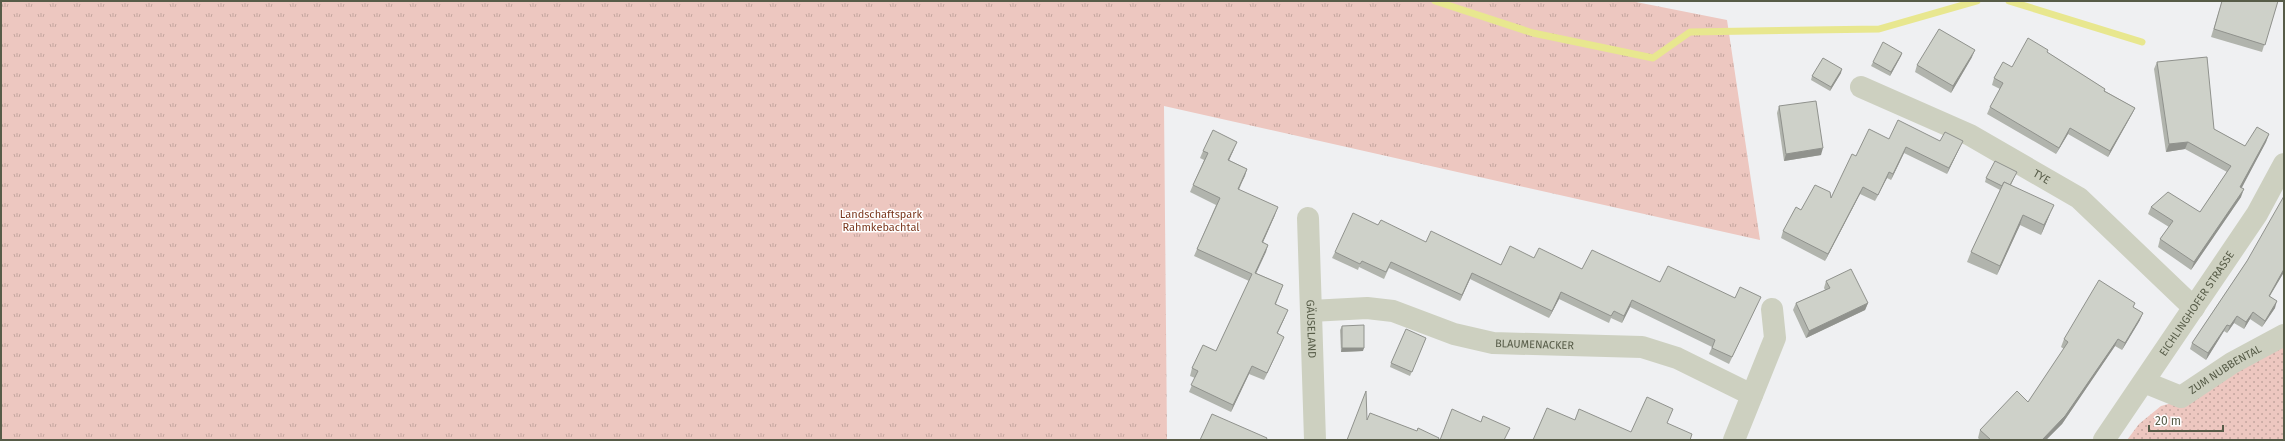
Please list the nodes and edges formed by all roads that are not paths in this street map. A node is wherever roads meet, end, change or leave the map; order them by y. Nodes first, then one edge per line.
1 (1861, 87) dead end
2 (2284, 164) edge
3 (1308, 218) dead end
4 (2194, 308) junction
5 (1772, 309) dead end
6 (1311, 311) junction
7 (2284, 335) edge
8 (2144, 382) junction
9 (1752, 395) junction
10 (1315, 440) edge
11 (1734, 440) edge
12 (2104, 440) edge

1 - 4 street, TYE
2 - 4 street, EICHLINGHOFER STRASSE
3 - 6 street, GÄUSELAND
4 - 8 street, EICHLINGHOFER STRASSE
5 - 9 street
6 - 9 street, BLAUMENACKER
6 - 10 street, GÄUSELAND
7 - 8 street, ZUM NUBBENTAL
8 - 12 street, EICHLINGHOFER STRASSE
9 - 11 street

